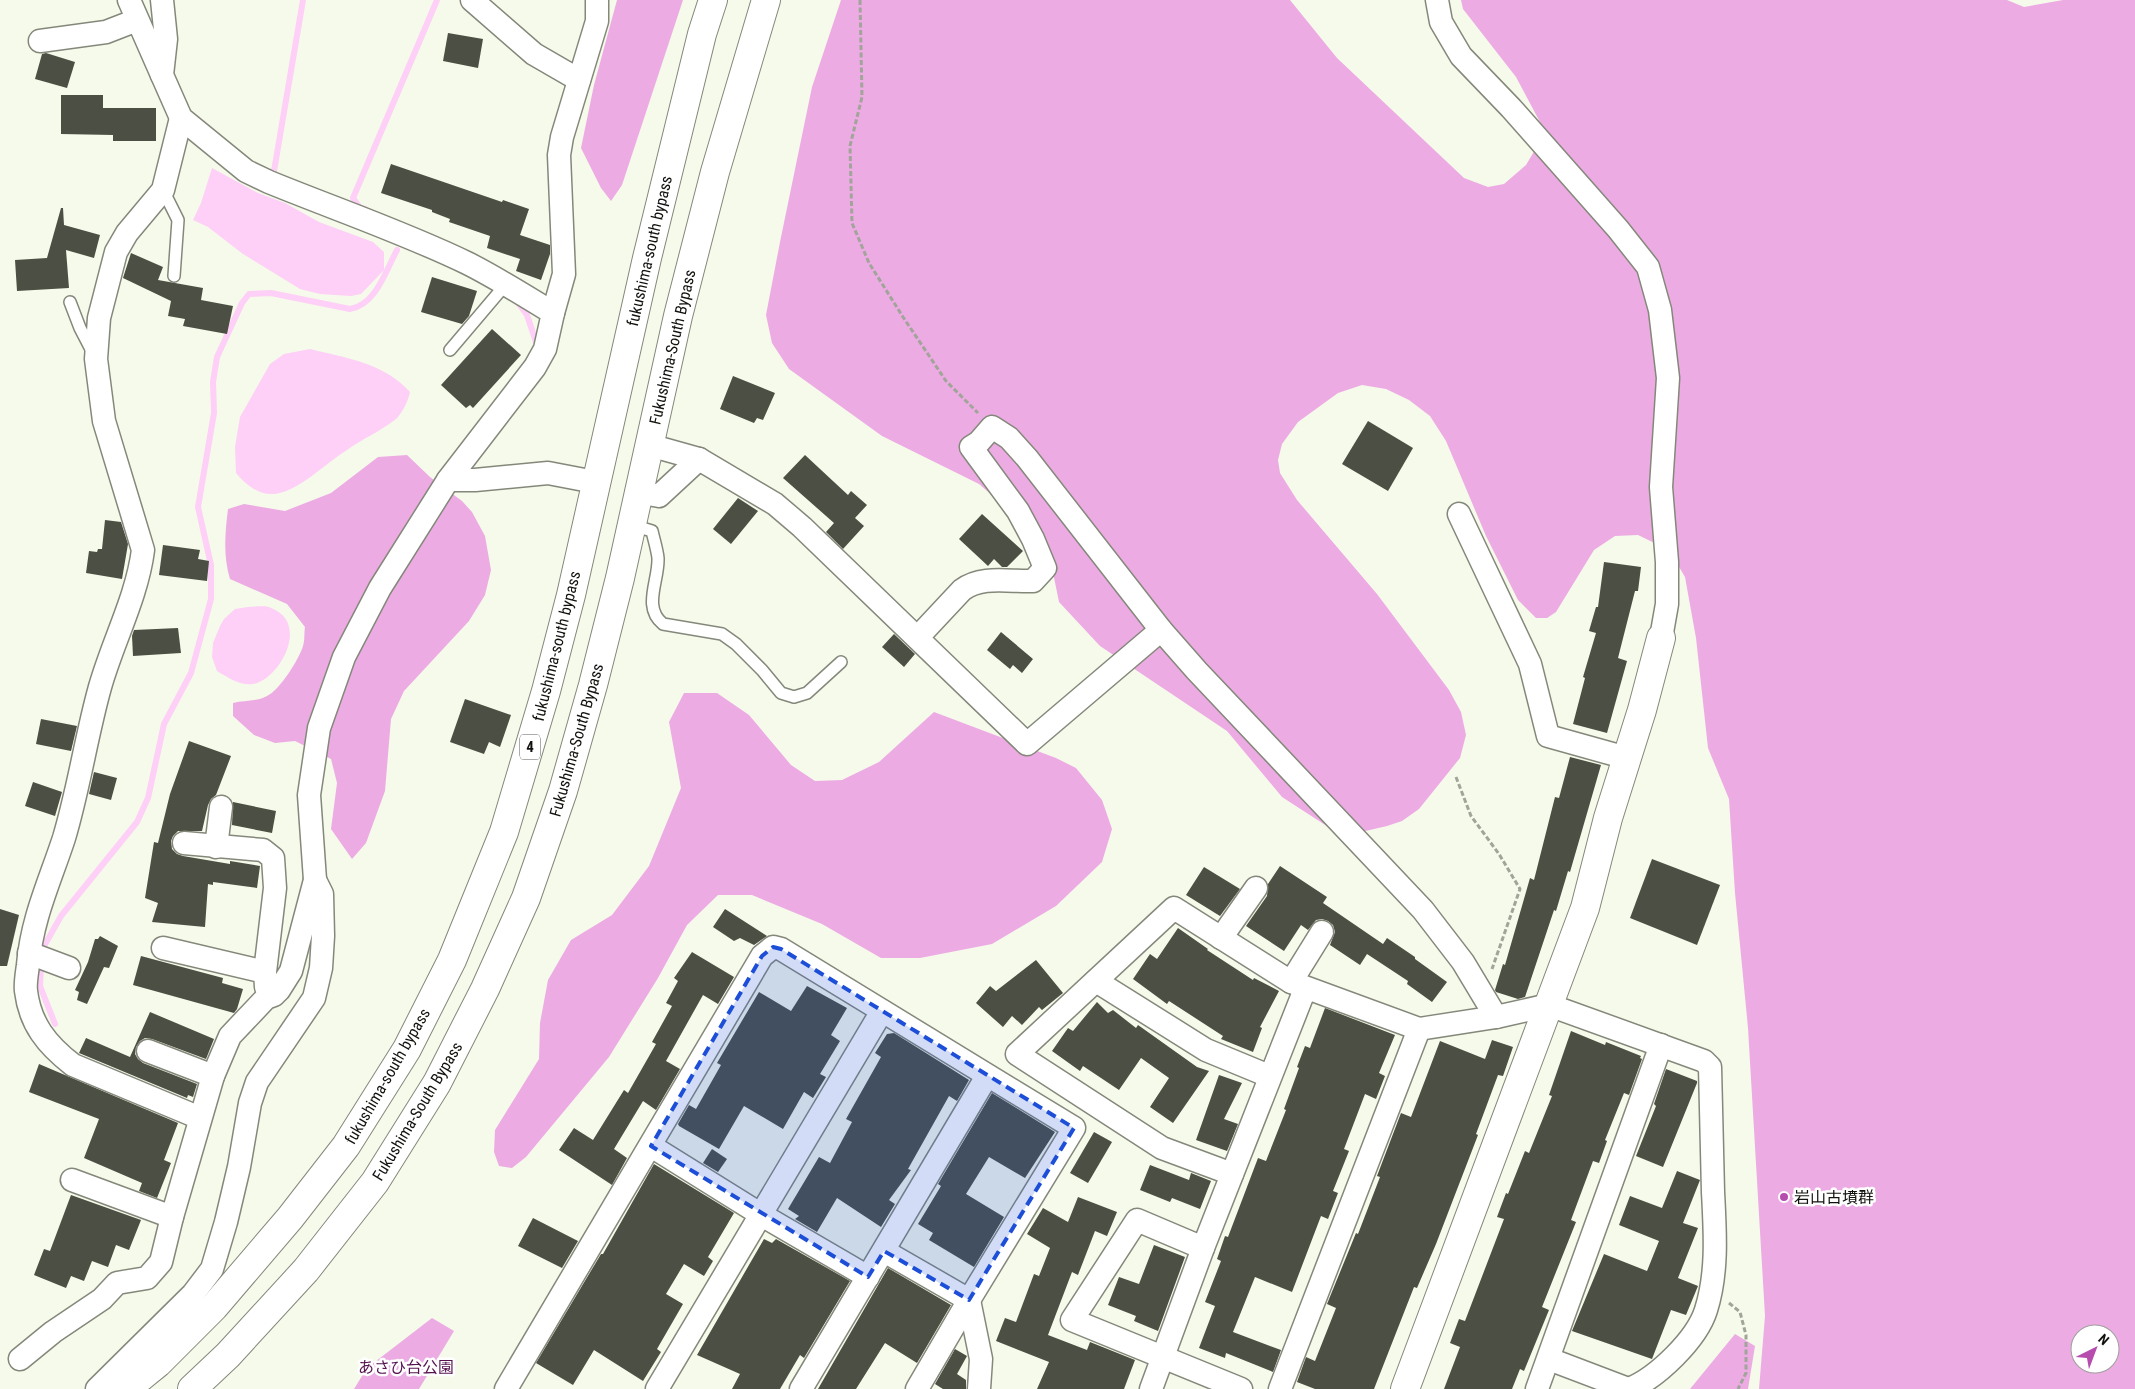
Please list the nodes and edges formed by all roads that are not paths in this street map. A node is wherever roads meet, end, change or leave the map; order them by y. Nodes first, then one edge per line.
1 (162, 0) edge
2 (472, 0) edge
3 (597, 0) edge
4 (713, 0) edge
5 (766, 0) edge
6 (1437, 0) edge
7 (133, 10) edge
8 (40, 41) dead end
9 (162, 76) junction
10 (579, 80) junction
11 (181, 118) junction
12 (163, 190) junction
13 (174, 276) dead end
14 (506, 284) junction
15 (70, 302) dead end
16 (553, 313) junction
17 (450, 350) dead end
18 (96, 359) junction
19 (649, 444) junction
20 (699, 459) junction
21 (448, 480) junction
22 (595, 482) junction
23 (637, 492) junction
24 (1459, 514) dead end
25 (630, 524) junction
26 (1161, 630) junction
27 (918, 637) junction
28 (1660, 638) joint
29 (841, 662) dead end
30 (1627, 758) junction
31 (221, 807) dead end
32 (184, 843) dead end
33 (216, 847) junction
34 (315, 880) junction
35 (1256, 888) dead end
36 (1322, 932) dead end
37 (1221, 938) junction
38 (163, 948) dead end
39 (29, 952) junction
40 (69, 968) dead end
41 (265, 972) junction
42 (1096, 982) junction
43 (1298, 986) junction
44 (266, 998) junction
45 (1549, 1004) junction
46 (882, 1011) junction
47 (1496, 1017) junction
48 (1419, 1029) junction
49 (1661, 1045) junction
50 (148, 1051) dead end
51 (212, 1076) junction
52 (987, 1076) junction
53 (1270, 1076) junction
54 (200, 1118) junction
55 (651, 1146) junction
56 (1232, 1174) junction
57 (72, 1180) dead end
58 (760, 1214) junction
59 (172, 1217) junction
60 (1203, 1248) junction
61 (884, 1251) junction
62 (868, 1277) junction
63 (969, 1300) junction
64 (1163, 1358) junction
65 (20, 1359) dead end
66 (1549, 1359) junction
67 (97, 1389) edge
68 (126, 1389) edge
69 (192, 1389) edge
70 (506, 1389) edge
71 (657, 1389) edge
72 (801, 1389) edge
73 (917, 1389) edge
74 (979, 1389) edge
75 (1151, 1389) edge
76 (1241, 1389) edge
77 (1280, 1389) edge
78 (1405, 1389) edge
79 (1537, 1389) edge
80 (1628, 1389) edge

1 - 9 street
2 - 10 street
3 - 10 street
4 - 22 main road, fukushima-south bypass / 4
5 - 19 main road, Fukushima-South Bypass
6 - 28 street
7 - 8 street
7 - 9 street
9 - 11 street
10 - 16 street
11 - 12 street
11 - 14 street
12 - 13 lane
12 - 18 street
14 - 16 street
14 - 17 lane
15 - 18 lane
16 - 21 street
18 - 39 street
19 - 20 street
19 - 23 main road, Fukushima-South Bypass
20 - 23 street
20 - 27 street
21 - 22 street
21 - 34 street
22 - 68 main road, fukushima-south bypass / 4
23 - 25 main road, Fukushima-South Bypass
24 - 30 street
25 - 29 lane
25 - 69 main road, Fukushima-South Bypass
26 - 27 street
26 - 27 street
26 - 47 street
28 - 30 main road
30 - 45 main road
31 - 33 street
32 - 33 street
33 - 41 street
34 - 44 street
34 - 67 street
35 - 37 street
36 - 43 street
37 - 42 street
37 - 43 street
38 - 41 street
39 - 40 street
39 - 54 street
41 - 44 street
42 - 53 street
42 - 56 street
43 - 48 street
43 - 53 street
44 - 51 street
45 - 47 street
45 - 49 street
45 - 78 main road
46 - 52 street
46 - 55 street
46 - 58 street
47 - 48 street
48 - 77 street
49 - 66 street
49 - 80 street
50 - 51 street
51 - 54 street
52 - 61 street
52 - 63 street
53 - 56 street
54 - 59 street
55 - 58 street
55 - 70 street
56 - 60 street
57 - 59 street
58 - 62 street
58 - 71 street
59 - 65 street
60 - 64 street
60 - 64 street
61 - 62 street
61 - 63 street
62 - 72 street
63 - 73 street
63 - 74 street
64 - 75 street
64 - 76 street
66 - 79 street
66 - 80 street

